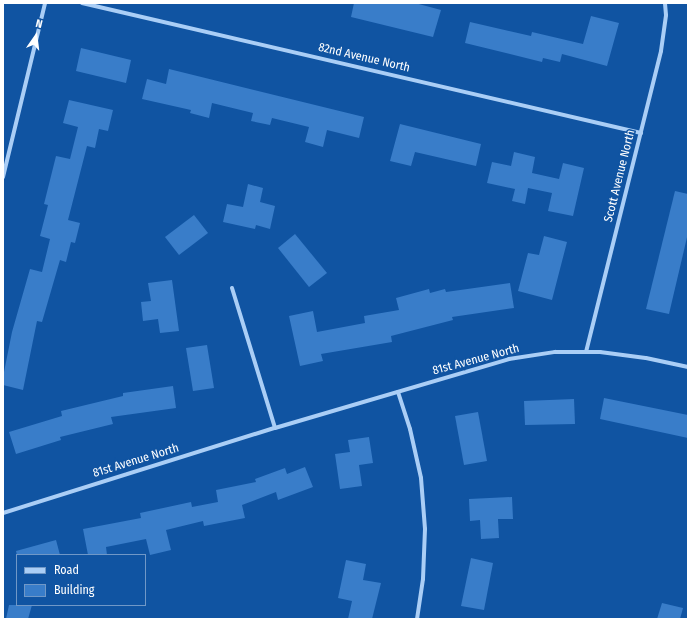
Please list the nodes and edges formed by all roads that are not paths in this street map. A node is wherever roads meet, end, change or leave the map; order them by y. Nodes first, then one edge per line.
1 (45, 3) edge
2 (82, 3) edge
3 (666, 3) edge
4 (641, 133) junction
5 (3, 177) edge
6 (232, 288) dead end
7 (586, 352) junction
8 (688, 367) edge
9 (398, 392) junction
10 (275, 428) junction
11 (3, 513) edge
12 (417, 619) edge

1 - 5 street
2 - 4 street, 82nd Avenue North
3 - 4 street, Scott Avenue North
4 - 7 street, Scott Avenue North
6 - 10 street
7 - 8 street, 81st Avenue North
7 - 9 street, 81st Avenue North
9 - 10 street, 81st Avenue North
9 - 12 street
10 - 11 street, 81st Avenue North

